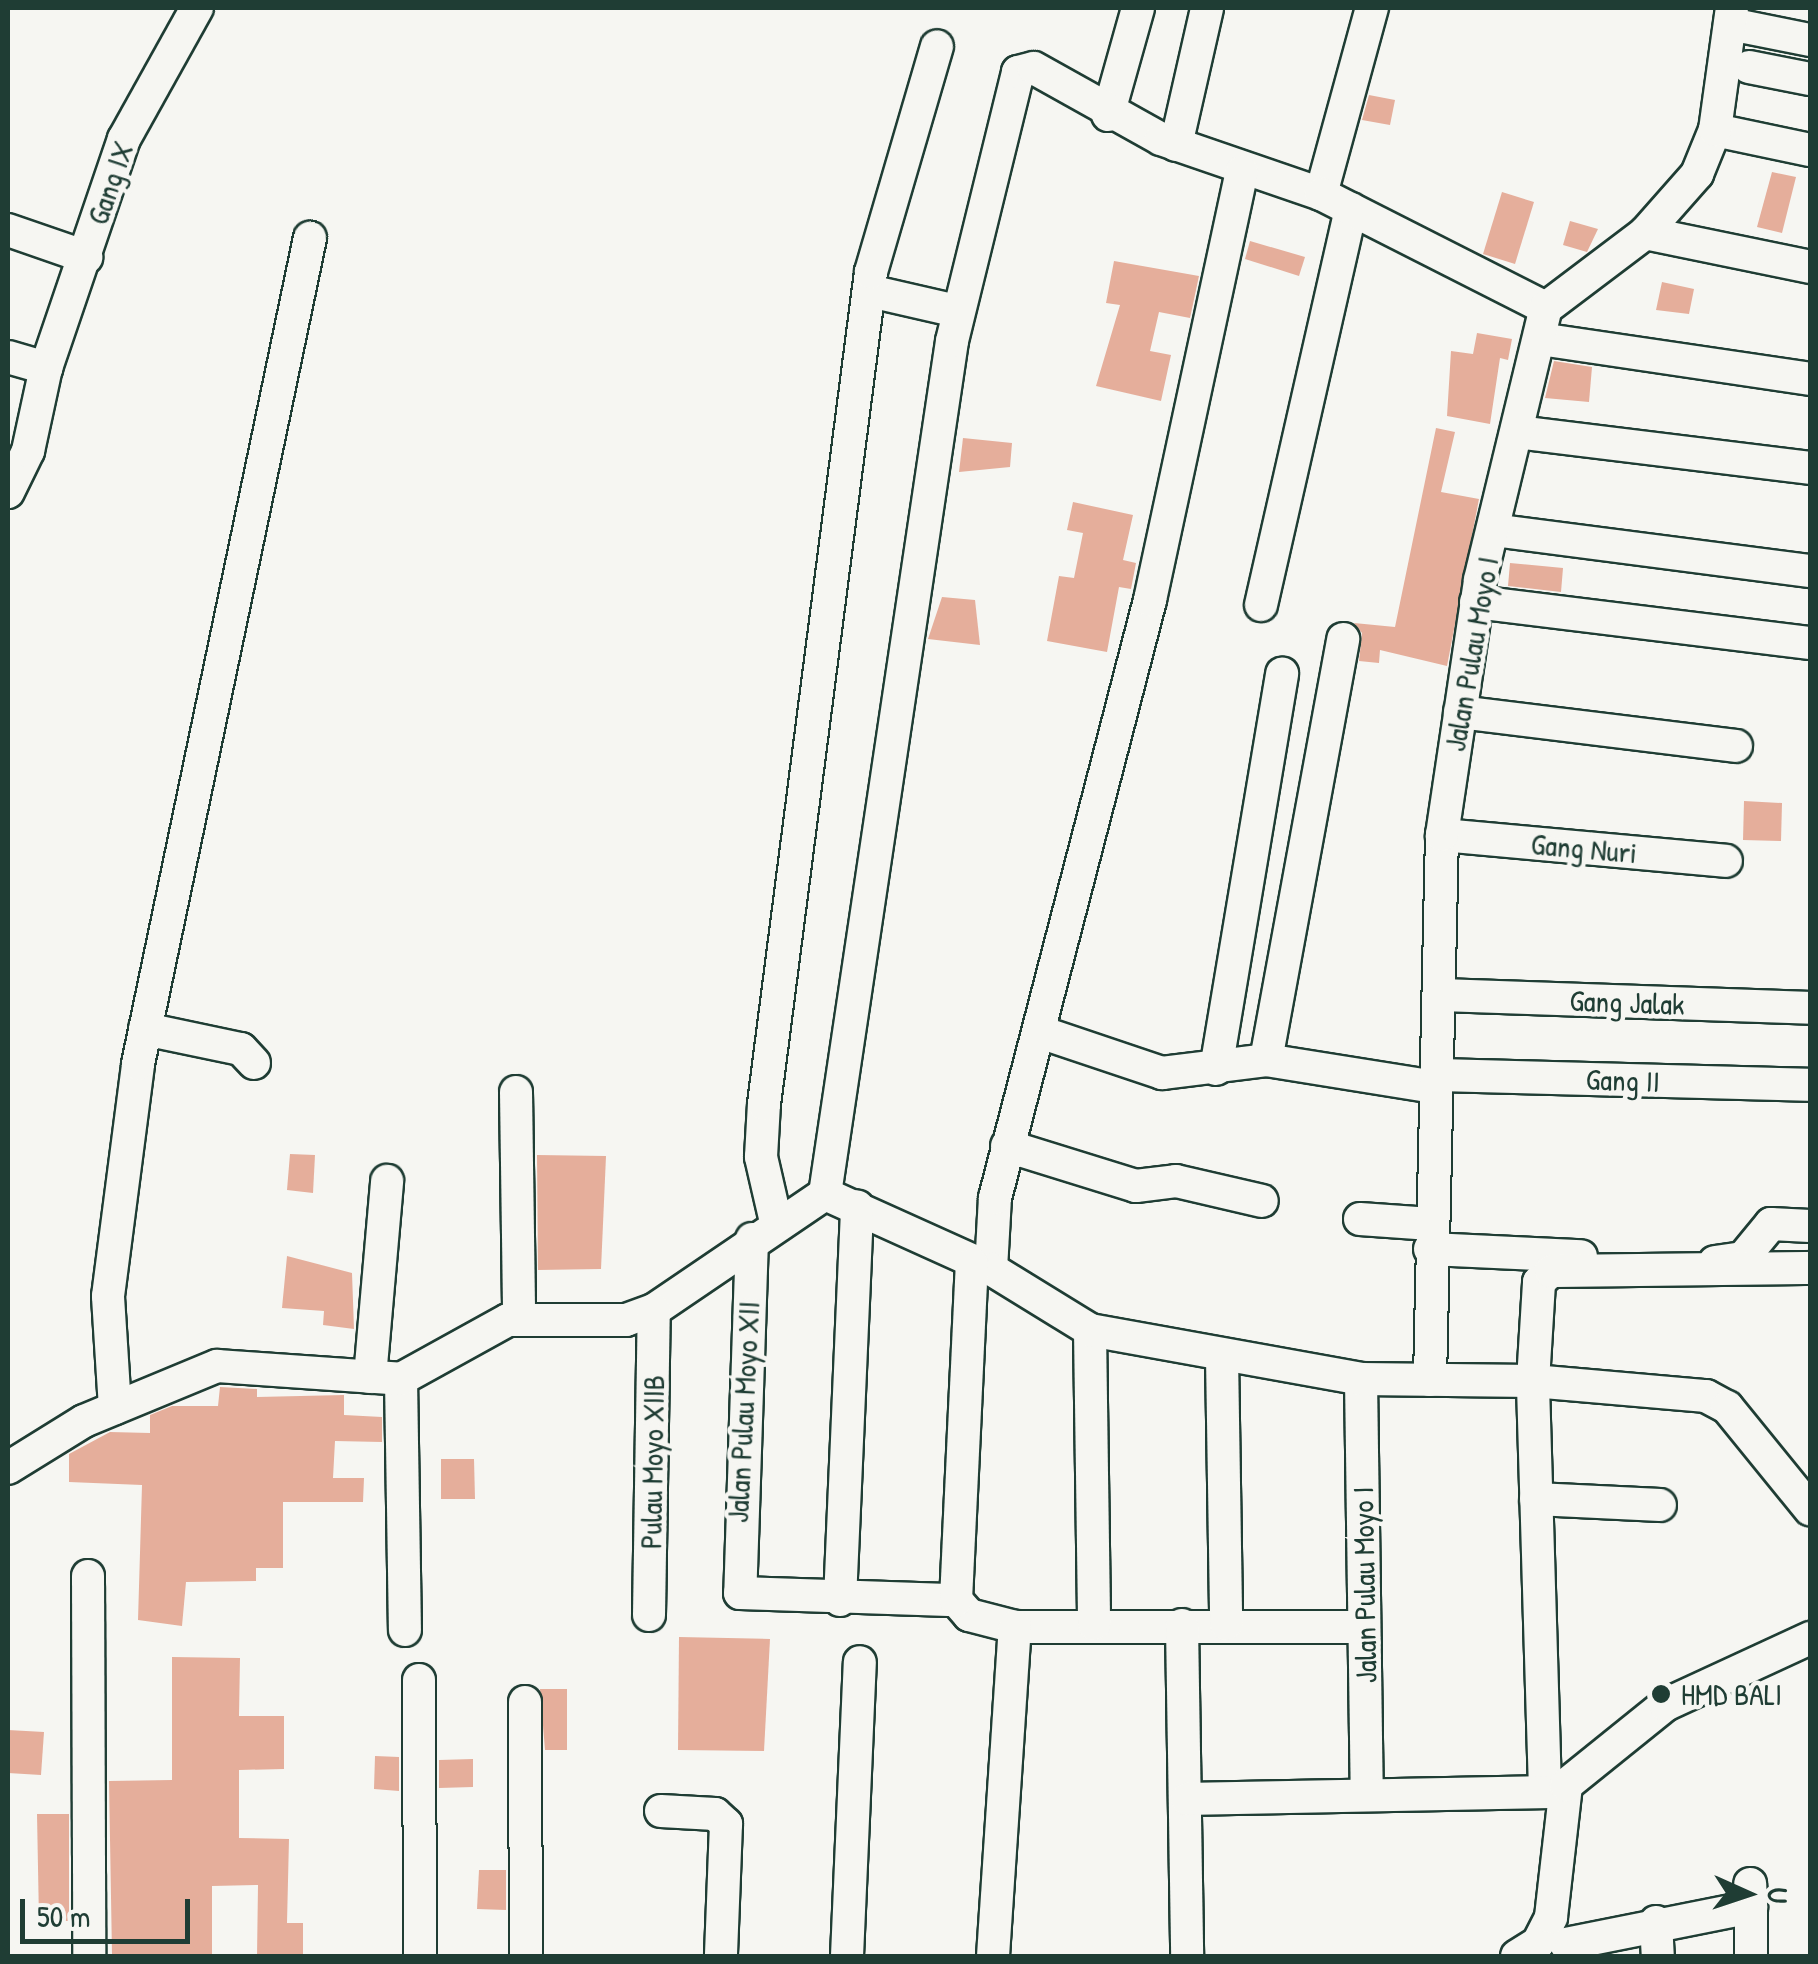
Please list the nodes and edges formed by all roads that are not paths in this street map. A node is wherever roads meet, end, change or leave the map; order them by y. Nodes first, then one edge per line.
1 (197, 8) edge
2 (1138, 8) edge
3 (1208, 8) edge
4 (1372, 8) edge
5 (1731, 16) edge
6 (1810, 40) edge
7 (937, 46) dead end
8 (1748, 67) dead end
9 (1810, 80) edge
10 (1108, 115) junction
11 (1716, 130) junction
12 (1176, 144) junction
13 (1810, 150) edge
14 (1242, 172) junction
15 (1321, 194) junction
16 (1351, 209) junction
17 (8, 230) edge
18 (1645, 233) junction
19 (310, 238) dead end
20 (86, 256) junction
21 (1810, 267) edge
22 (874, 292) junction
23 (958, 310) junction
24 (1543, 323) junction
25 (8, 357) edge
26 (43, 367) junction
27 (1810, 379) edge
28 (1517, 432) junction
29 (1810, 468) edge
30 (8, 492) edge
31 (1493, 530) junction
32 (1810, 571) edge
33 (1476, 602) junction
34 (1260, 605) dead end
35 (1344, 639) dead end
36 (1810, 643) edge
37 (1282, 673) dead end
38 (1460, 712) junction
39 (1736, 746) dead end
40 (1442, 835) junction
41 (1726, 861) dead end
42 (1443, 995) junction
43 (1810, 1008) edge
44 (145, 1028) junction
45 (1043, 1033) junction
46 (1266, 1060) junction
47 (254, 1063) dead end
48 (1216, 1069) junction
49 (1435, 1081) junction
50 (1810, 1085) edge
51 (516, 1092) dead end
52 (1007, 1146) junction
53 (386, 1180) dead end
54 (824, 1194) junction
55 (1262, 1200) dead end
56 (858, 1206) junction
57 (1360, 1219) dead end
58 (1810, 1226) edge
59 (764, 1230) junction
60 (1431, 1237) junction
61 (987, 1257) junction
62 (1810, 1268) edge
63 (519, 1308) junction
64 (654, 1310) junction
65 (1090, 1330) junction
66 (1222, 1356) junction
67 (386, 1378) junction
68 (1361, 1379) junction
69 (1430, 1380) junction
70 (1532, 1381) junction
71 (116, 1408) junction
72 (8, 1468) edge
73 (1536, 1499) junction
74 (1660, 1505) dead end
75 (1810, 1509) edge
76 (88, 1576) dead end
77 (840, 1600) junction
78 (956, 1600) junction
79 (650, 1615) dead end
80 (1094, 1624) junction
81 (1182, 1624) junction
82 (1226, 1624) junction
83 (1015, 1627) junction
84 (1364, 1628) junction
85 (405, 1630) dead end
86 (1810, 1638) edge
87 (860, 1662) dead end
88 (419, 1680) dead end
89 (525, 1702) dead end
90 (1553, 1791) junction
91 (1367, 1792) junction
92 (1187, 1798) junction
93 (660, 1811) dead end
94 (1656, 1922) junction
95 (1562, 1939) edge
96 (90, 1956) edge
97 (420, 1956) edge
98 (526, 1956) edge
99 (721, 1956) edge
100 (846, 1956) edge
101 (992, 1956) edge
102 (1188, 1956) edge
103 (1516, 1956) edge
104 (1658, 1956) edge
105 (1750, 1956) edge

1 - 20 street, Gang IX
2 - 10 street
3 - 12 street
4 - 15 street
5 - 6 street
5 - 11 street
7 - 22 street, Jalan Pulau Moyo XII
8 - 9 street
10 - 12 street
10 - 23 street
11 - 13 street
11 - 18 street
12 - 14 street
14 - 15 street
14 - 45 street
15 - 16 street
16 - 24 street
16 - 34 street
17 - 20 street
18 - 21 street
18 - 24 street
19 - 44 street
20 - 26 street, Gang IX
22 - 23 street
22 - 59 street, Jalan Pulau Moyo XII
23 - 54 street
24 - 27 street
24 - 28 street, Jalan Pulau Moyo I
25 - 26 street
26 - 30 street, Gang IX
28 - 29 street
28 - 31 street, Jalan Pulau Moyo I
31 - 32 street
31 - 33 street, Jalan Pulau Moyo I
33 - 36 street
33 - 38 street, Jalan Pulau Moyo I
35 - 46 street
37 - 48 street
38 - 39 street
38 - 40 street, Jalan Pulau Moyo I
40 - 41 street, Gang Nuri
40 - 42 street, Jalan Pulau Moyo I
42 - 43 street, Gang Jalak
42 - 49 street, Jalan Pulau Moyo I
44 - 47 street
44 - 71 street
45 - 48 street, Gang II
45 - 52 street
46 - 48 street, Gang II
46 - 49 street, Gang II
49 - 50 street, Gang II
49 - 60 street, Jalan Pulau Moyo I
51 - 63 street
52 - 55 street
52 - 61 street
53 - 67 street
54 - 56 street
54 - 59 street
56 - 61 street
56 - 77 street
57 - 60 street
58 - 60 street
59 - 64 street
59 - 77 street, Jalan Pulau Moyo XII
60 - 69 street, Jalan Pulau Moyo I
61 - 65 street
61 - 78 street
62 - 70 street
63 - 64 street
63 - 67 street
64 - 79 street, Pulau Moyo XIIB
65 - 66 street
65 - 80 street
66 - 68 street
66 - 82 street
67 - 71 street
67 - 85 street
68 - 69 street
68 - 84 street, Jalan Pulau Moyo I
69 - 70 street
70 - 73 street
70 - 75 street
71 - 72 street
73 - 74 street
73 - 90 street
76 - 96 street
77 - 78 street
78 - 83 street
80 - 81 street
80 - 83 street
81 - 82 street
81 - 92 street
82 - 84 street
83 - 101 street
84 - 91 street, Jalan Pulau Moyo I
86 - 90 street
87 - 100 street
88 - 97 street
89 - 98 street
90 - 91 street
90 - 95 street
91 - 92 street
92 - 102 street
93 - 99 street
94 - 95 street
94 - 104 street
94 - 105 street
95 - 103 street

